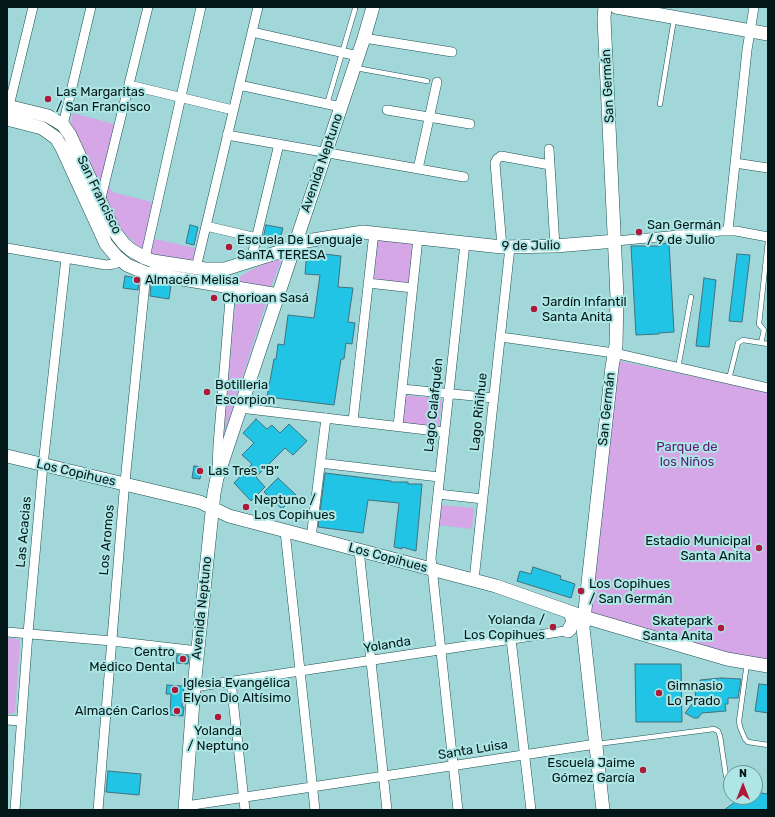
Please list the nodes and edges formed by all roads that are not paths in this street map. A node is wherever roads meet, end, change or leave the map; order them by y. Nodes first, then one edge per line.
1 (33, 7) edge
2 (91, 7) edge
3 (148, 7) edge
4 (201, 7) edge
5 (258, 7) edge
6 (373, 7) edge
7 (605, 7) edge
8 (616, 7) edge
9 (754, 7) edge
10 (355, 9) dead end
11 (675, 18) junction
12 (750, 31) junction
13 (252, 32) junction
14 (768, 34) edge
15 (364, 38) junction
16 (452, 52) dead end
17 (342, 53) junction
18 (356, 62) junction
19 (427, 81) dead end
20 (437, 82) dead end
21 (129, 85) junction
22 (239, 85) junction
23 (181, 98) junction
24 (327, 104) junction
25 (660, 104) dead end
26 (8, 106) edge
27 (341, 107) junction
28 (233, 110) junction
29 (386, 110) dead end
30 (430, 117) junction
31 (7, 119) edge
32 (470, 124) dead end
33 (63, 125) junction
34 (227, 135) junction
35 (279, 144) junction
36 (549, 149) dead end
37 (326, 153) junction
38 (734, 163) junction
39 (550, 165) junction
40 (768, 168) edge
41 (418, 169) junction
42 (464, 177) dead end
43 (100, 202) junction
44 (206, 226) junction
45 (728, 230) junction
46 (374, 232) junction
47 (768, 237) edge
48 (257, 238) junction
49 (418, 238) junction
50 (616, 241) junction
51 (768, 241) edge
52 (465, 243) junction
53 (295, 245) junction
54 (555, 246) junction
55 (506, 247) junction
56 (7, 248) edge
57 (66, 258) junction
58 (145, 258) junction
59 (251, 260) junction
60 (121, 261) junction
61 (196, 268) junction
62 (146, 273) junction
63 (368, 283) junction
64 (231, 287) junction
65 (413, 288) junction
66 (279, 295) junction
67 (691, 297) dead end
68 (501, 336) junction
69 (761, 343) junction
70 (768, 344) edge
71 (614, 353) junction
72 (678, 368) junction
73 (729, 379) junction
74 (768, 388) edge
75 (402, 389) junction
76 (448, 394) junction
77 (494, 398) junction
78 (240, 408) junction
79 (326, 418) junction
80 (353, 421) junction
81 (398, 426) junction
82 (444, 432) junction
83 (7, 456) edge
84 (320, 463) junction
85 (43, 465) junction
86 (439, 477) junction
87 (217, 478) junction
88 (125, 484) junction
89 (438, 494) junction
90 (483, 499) junction
91 (212, 508) junction
92 (285, 531) junction
93 (311, 538) junction
94 (359, 550) junction
95 (432, 569) junction
96 (474, 580) junction
97 (570, 612) junction
98 (584, 622) junction
99 (568, 631) junction
100 (7, 632) edge
101 (28, 633) junction
102 (511, 639) junction
103 (112, 641) junction
104 (440, 650) junction
105 (198, 651) junction
106 (370, 660) junction
107 (747, 663) junction
108 (768, 666) edge
109 (300, 671) junction
110 (231, 681) junction
111 (194, 687) junction
112 (7, 720) edge
113 (21, 721) junction
114 (596, 744) junction
115 (768, 745) edge
116 (525, 755) junction
117 (724, 765) edge
118 (453, 766) junction
119 (383, 777) junction
120 (312, 788) junction
121 (244, 798) junction
122 (186, 808) edge
123 (15, 810) edge
124 (98, 810) edge
125 (246, 810) edge
126 (315, 810) edge
127 (387, 810) edge
128 (458, 810) edge
129 (532, 810) edge
130 (603, 810) edge

1 - 26 street
2 - 33 street
3 - 21 street
4 - 23 street
5 - 13 street
6 - 15 street, Avenida Neptuno
7 - 50 street, San Germán
8 - 11 street
9 - 12 street
10 - 17 lane
11 - 12 street
11 - 25 lane
12 - 14 street
12 - 38 street
13 - 17 street
13 - 22 street
15 - 16 street
15 - 18 street, Avenida Neptuno
17 - 18 street
17 - 24 lane
18 - 19 lane
18 - 27 street, Avenida Neptuno
20 - 30 street
21 - 23 street
21 - 43 street
22 - 24 street
22 - 28 street
23 - 28 street
23 - 58 street
24 - 27 street
26 - 33 street
27 - 37 street, Avenida Neptuno
28 - 34 street
29 - 30 street
30 - 32 street
30 - 41 street
31 - 60 street, San Francisco
33 - 43 street, San Francisco
34 - 35 street
34 - 44 street
35 - 37 street
35 - 48 street
36 - 39 street
37 - 41 street
37 - 53 street, Avenida Neptuno
38 - 40 street
38 - 45 street
39 - 54 street
39 - 55 street, Lago Riñihue
41 - 42 street
43 - 58 street, San Francisco
44 - 48 street
44 - 61 street
45 - 47 street, 9 de Julio
45 - 50 street, 9 de Julio
46 - 49 street, 9 de Julio
46 - 53 street, 9 de Julio
46 - 63 street
48 - 59 street
49 - 52 street, 9 de Julio
49 - 65 street
50 - 54 street, 9 de Julio
50 - 71 street, San Germán
51 - 69 lane
52 - 55 street, 9 de Julio
52 - 76 street, Lago Calafquén
53 - 59 street, San Francisco
53 - 66 street, Avenida Neptuno
54 - 55 street, 9 de Julio
55 - 68 street, Lago Riñihue
56 - 57 street
57 - 60 street
57 - 85 street, Las Acacias
58 - 61 street, San Francisco
59 - 61 street, San Francisco
60 - 62 street, San Francisco
62 - 64 street, San Francisco
62 - 88 street, Los Aromos
63 - 65 street
63 - 80 street
64 - 66 street, San Francisco
64 - 87 street, Avenida Neptuno
65 - 75 street
66 - 78 street, Avenida Neptuno
67 - 72 lane
68 - 71 street
68 - 77 street, Lago Riñihue
69 - 70 lane
69 - 73 lane
71 - 72 street
71 - 98 street, San Germán
72 - 73 street
73 - 74 street
75 - 76 street
75 - 81 street
76 - 77 street
76 - 82 street, Lago Calafquén
77 - 90 street, Lago Riñihue
78 - 79 street
78 - 87 street, Avenida Neptuno
79 - 80 street
79 - 84 street
80 - 81 street
81 - 82 street
82 - 86 street, Lago Calafquén
83 - 85 street, Los Copihues
84 - 86 street
84 - 93 street
85 - 88 street, Los Copihues
85 - 101 street, Las Acacias
86 - 89 street, Lago Calafquén
87 - 91 street, Avenida Neptuno
88 - 91 street, Los Copihues
88 - 103 street, Los Aromos
89 - 90 street
89 - 95 street, Lago Calafquén
90 - 96 street, Lago Riñihue
91 - 92 street, Los Copihues
91 - 105 street, Avenida Neptuno
92 - 93 street, Los Copihues
92 - 109 street
93 - 94 street, Los Copihues
94 - 95 street, Los Copihues
94 - 106 street
95 - 96 street, Los Copihues
95 - 104 street, Lago Calafquén
96 - 97 street, Los Copihues
97 - 98 street, Los Copihues
97 - 99 street
98 - 99 street, Yolanda
98 - 107 street, Los Copihues
98 - 114 street, San Germán
99 - 102 street, Yolanda
100 - 101 street
101 - 103 street
101 - 113 street, Las Acacias
102 - 104 street, Yolanda
102 - 116 street
103 - 105 street
103 - 124 street, Los Aromos
104 - 106 street, Yolanda
104 - 118 street, Lago Calafquén
105 - 111 street, Avenida Neptuno
106 - 109 street, Yolanda
106 - 119 street
107 - 108 street, Los Copihues
107 - 115 lane
109 - 110 street, Yolanda
109 - 120 street
110 - 111 street, Yolanda
110 - 121 street
111 - 122 street, Avenida Neptuno
112 - 113 street
113 - 123 street, Las Acacias
114 - 116 street, Santa Luisa
114 - 117 lane, Santa Luisa
114 - 130 street, San Germán
116 - 118 street, Santa Luisa
116 - 129 street
118 - 119 street, Santa Luisa
118 - 128 street, Lago Calafquén
119 - 120 street, Santa Luisa
119 - 127 street
120 - 121 street, Santa Luisa
120 - 126 street
121 - 122 street, Santa Luisa
121 - 125 street

